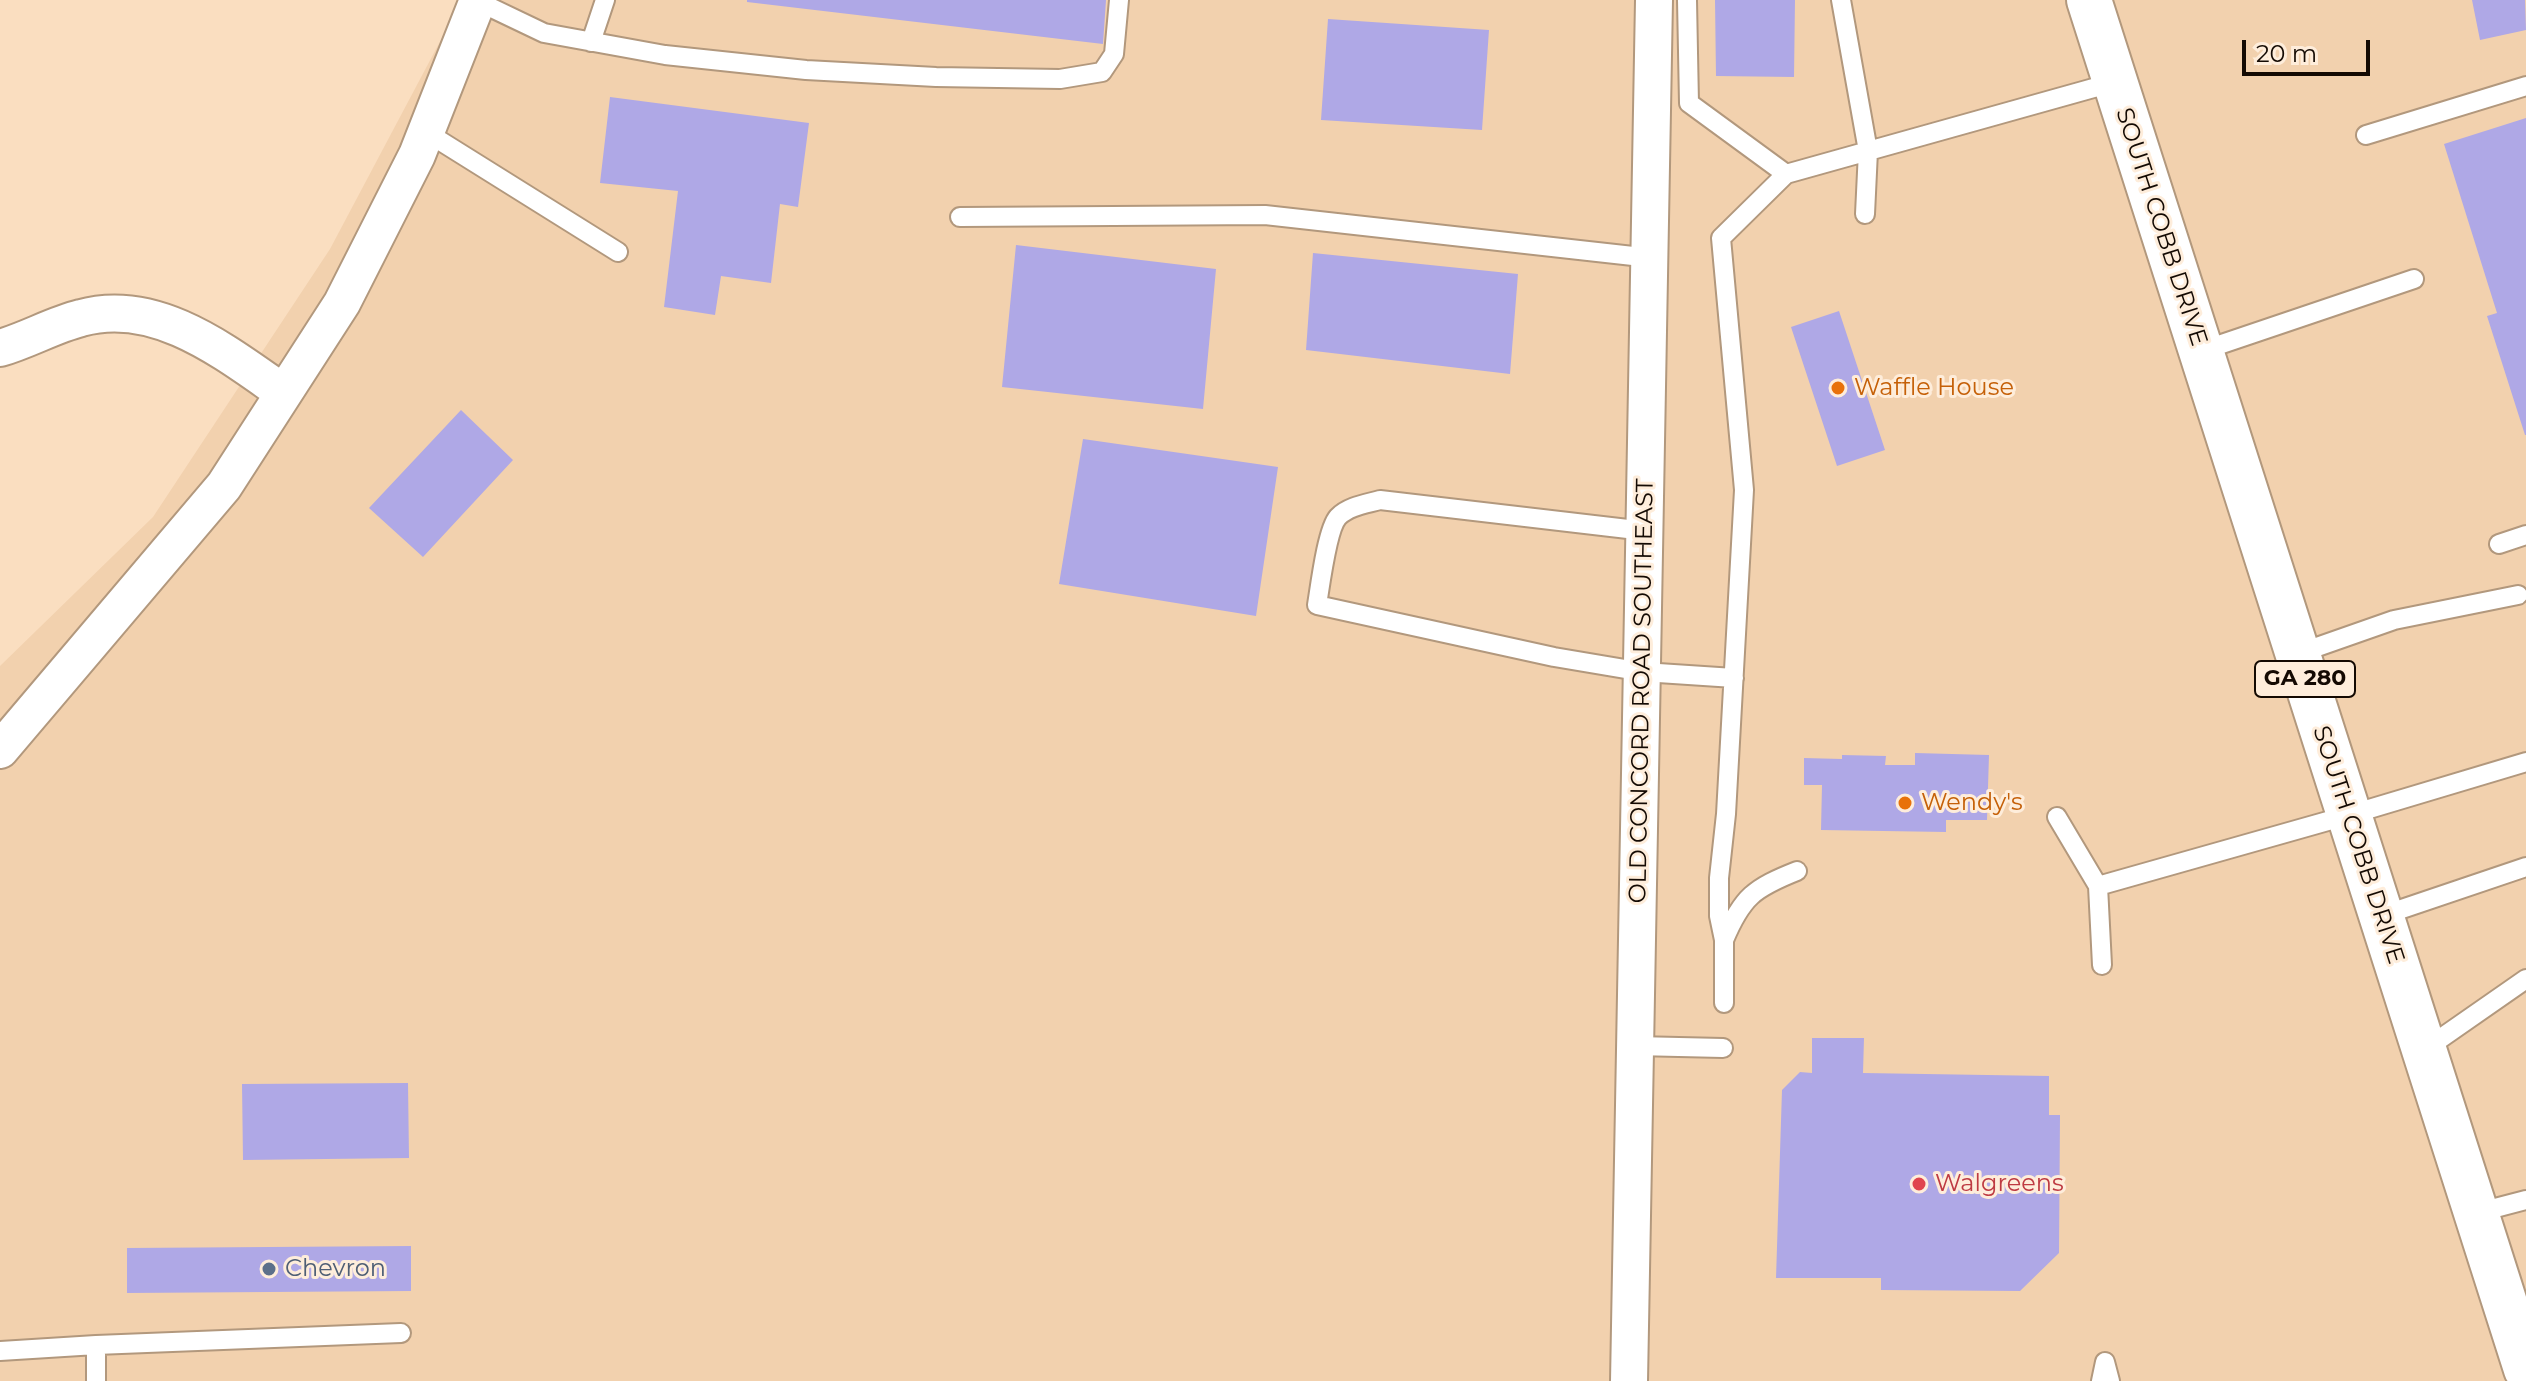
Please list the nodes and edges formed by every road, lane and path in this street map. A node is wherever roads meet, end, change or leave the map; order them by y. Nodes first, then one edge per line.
1 (478, 0) edge
2 (605, 0) edge
3 (1119, 0) edge
4 (1654, 0) edge
5 (1687, 0) edge
6 (1841, 0) edge
7 (2089, 0) edge
8 (591, 42) junction
9 (2115, 82) junction
10 (2526, 86) edge
11 (426, 132) junction
12 (2366, 135) dead end
13 (1868, 151) junction
14 (1786, 174) junction
15 (1865, 214) dead end
16 (960, 217) dead end
17 (618, 252) dead end
18 (1651, 258) junction
19 (2414, 279) dead end
20 (0, 348) edge
21 (2201, 351) junction
22 (284, 393) junction
23 (1645, 531) junction
24 (2526, 535) edge
25 (2499, 544) dead end
26 (2518, 595) dead end
27 (2297, 654) junction
28 (1643, 672) junction
29 (1734, 678) junction
30 (0, 750) edge
31 (2526, 762) edge
32 (2349, 815) junction
33 (2057, 817) dead end
34 (2526, 867) edge
35 (1797, 871) dead end
36 (2098, 886) junction
37 (2381, 916) junction
38 (1724, 940) junction
39 (2102, 965) dead end
40 (2526, 979) edge
41 (1724, 1003) dead end
42 (1635, 1046) junction
43 (1723, 1048) dead end
44 (2424, 1050) junction
45 (2526, 1200) edge
46 (2476, 1213) junction
47 (401, 1333) dead end
48 (96, 1345) junction
49 (0, 1351) edge
50 (2525, 1361) edge
51 (96, 1381) edge
52 (1629, 1381) edge
53 (2101, 1381) edge
54 (2110, 1381) edge

1 - 8 lane
1 - 11 street
2 - 8 lane
3 - 8 lane
4 - 18 street, OLD CONCORD ROAD SOUTHEAST
5 - 14 lane
6 - 13 lane
7 - 9 main road, SOUTH COBB DRIVE / GA 280
9 - 13 lane
9 - 21 main road, SOUTH COBB DRIVE / GA 280
10 - 12 lane
11 - 17 lane
11 - 22 street
13 - 14 lane
13 - 15 lane
14 - 29 lane
16 - 18 lane
18 - 23 street, OLD CONCORD ROAD SOUTHEAST
19 - 21 lane
20 - 22 street
21 - 27 main road, SOUTH COBB DRIVE / GA 280
22 - 30 street
23 - 28 street, OLD CONCORD ROAD SOUTHEAST
23 - 28 lane
24 - 25 lane
26 - 27 lane
27 - 32 main road, SOUTH COBB DRIVE / GA 280
28 - 29 lane
28 - 42 street, OLD CONCORD ROAD SOUTHEAST
29 - 38 lane
31 - 32 lane
32 - 36 lane
32 - 37 main road, SOUTH COBB DRIVE / GA 280
33 - 36 lane
34 - 37 lane
35 - 38 lane
36 - 39 lane
37 - 44 main road, SOUTH COBB DRIVE / GA 280
38 - 41 lane
40 - 44 lane
42 - 43 lane
42 - 52 street, OLD CONCORD ROAD SOUTHEAST
44 - 46 main road, SOUTH COBB DRIVE / GA 280
45 - 46 lane
46 - 50 main road, SOUTH COBB DRIVE / GA 280
47 - 48 lane
48 - 49 lane
48 - 51 lane
53 - 54 lane

